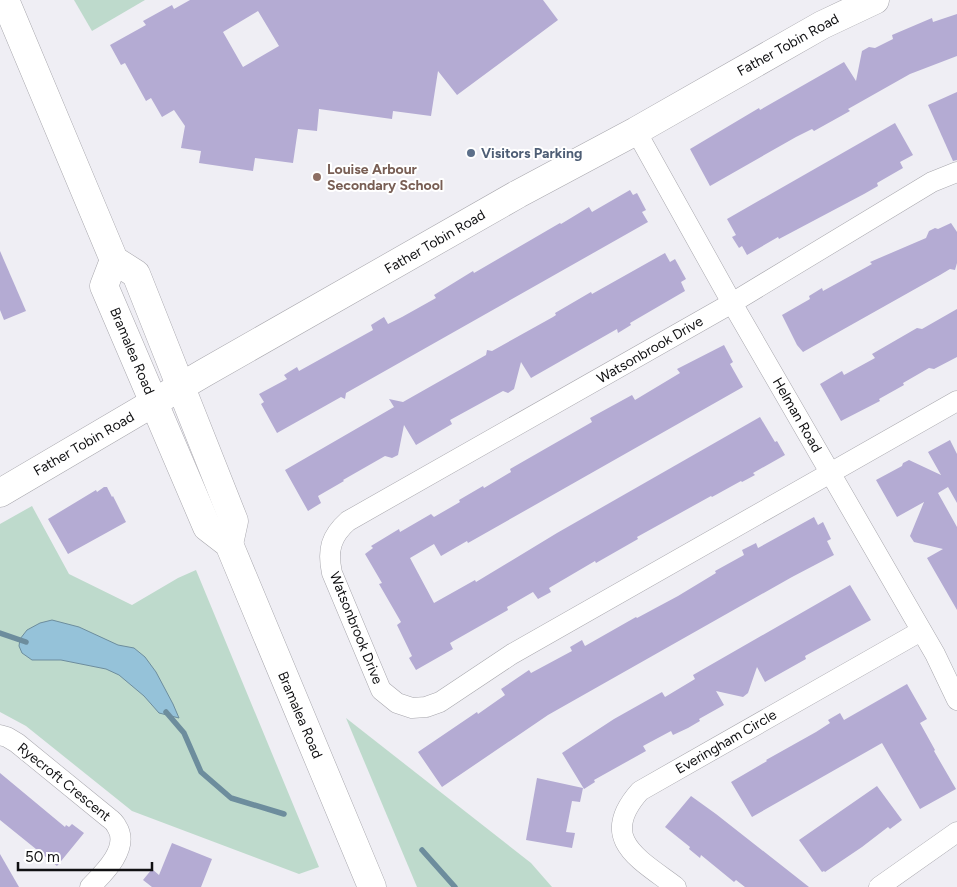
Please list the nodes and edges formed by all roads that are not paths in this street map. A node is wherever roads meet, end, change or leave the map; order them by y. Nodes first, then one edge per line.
1 (5, 0) edge
2 (874, 0) edge
3 (636, 131) junction
4 (957, 172) edge
5 (114, 260) junction
6 (732, 303) junction
7 (181, 387) junction
8 (957, 402) edge
9 (154, 403) junction
10 (831, 474) junction
11 (0, 493) edge
12 (229, 544) junction
13 (921, 631) junction
14 (957, 700) edge
15 (0, 736) edge
16 (957, 832) edge
17 (90, 887) edge
18 (372, 887) edge
19 (676, 887) edge
20 (878, 887) edge

1 - 5 main road
2 - 3 main road, Father Tobin Road
3 - 6 street, Helman Road
3 - 7 main road, Father Tobin Road
4 - 6 street, Watsonbrook Drive
5 - 7 main road
5 - 9 main road, Bramalea Road
6 - 10 street, Helman Road
6 - 10 street, Watsonbrook Drive
7 - 9 main road, Father Tobin Road
7 - 12 main road
8 - 10 street, Watsonbrook Drive
9 - 11 main road, Father Tobin Road
9 - 12 main road, Bramalea Road
10 - 13 street, Helman Road
12 - 18 main road, Bramalea Road
13 - 14 street, Helman Road
13 - 19 street, Everingham Circle
15 - 17 street, Ryecroft Crescent
16 - 20 street

